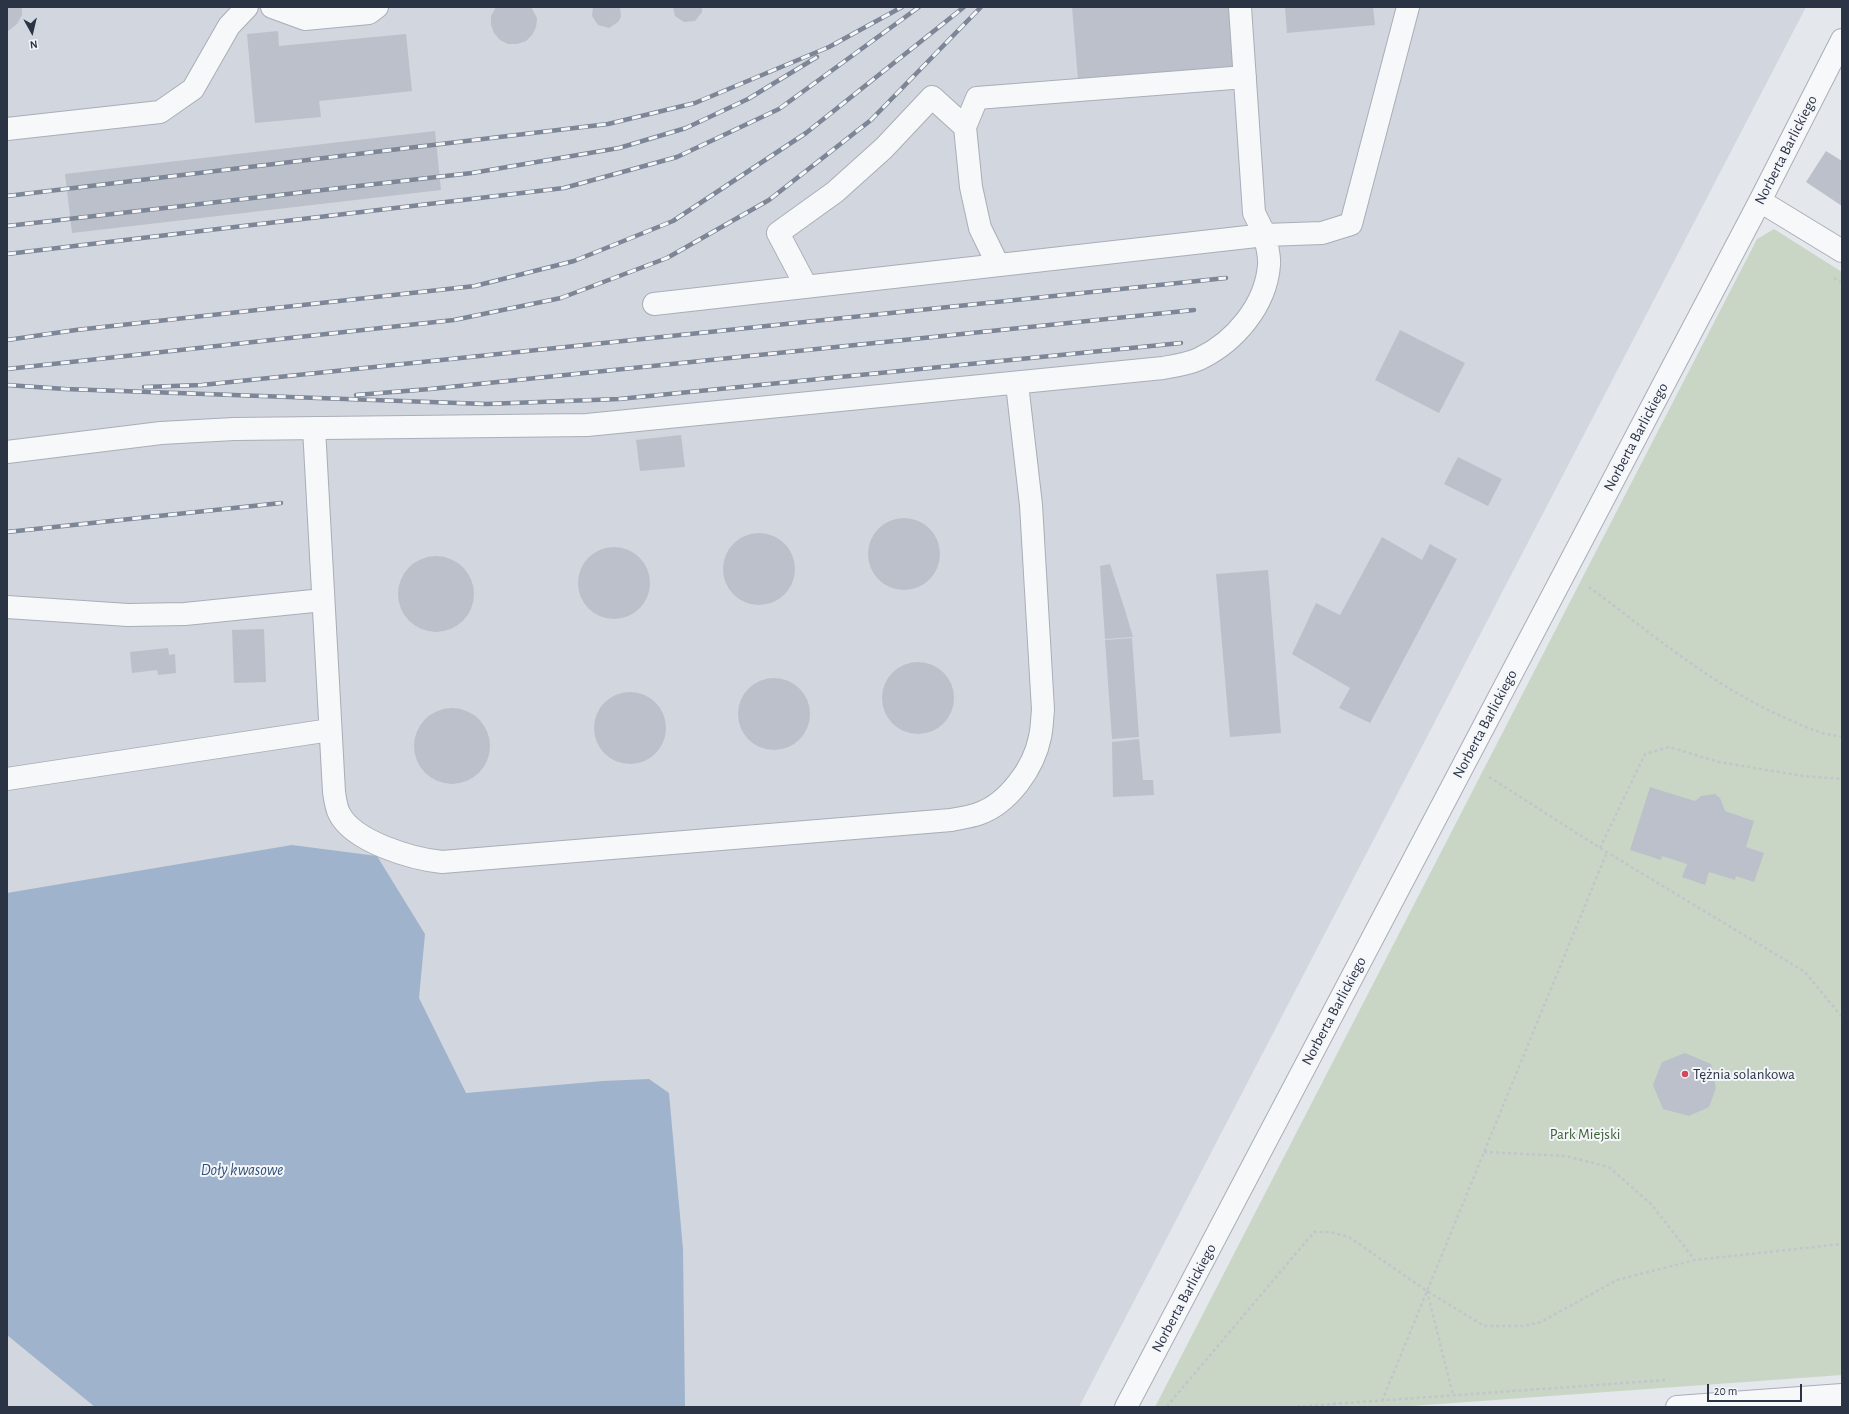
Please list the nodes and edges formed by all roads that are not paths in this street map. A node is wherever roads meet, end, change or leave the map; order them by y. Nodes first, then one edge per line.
1 (247, 7) edge
2 (272, 7) edge
3 (377, 7) edge
4 (1240, 7) edge
5 (1408, 7) edge
6 (1842, 40) edge
7 (1245, 77) junction
8 (965, 127) junction
9 (7, 129) edge
10 (1760, 201) junction
11 (1265, 235) junction
12 (1842, 251) edge
13 (998, 265) junction
14 (806, 286) junction
15 (654, 304) dead end
16 (1017, 384) junction
17 (314, 428) junction
18 (7, 452) edge
19 (323, 600) junction
20 (7, 607) edge
21 (330, 730) junction
22 (7, 779) edge
23 (1842, 1395) edge
24 (1126, 1407) edge
25 (1676, 1407) edge

1 - 9 street
2 - 3 street
4 - 7 street
5 - 11 street
6 - 10 street, Norberta Barlickiego
7 - 8 street
7 - 11 street
8 - 13 street
8 - 14 street
10 - 12 street
10 - 24 street, Norberta Barlickiego
11 - 13 street
11 - 16 street
13 - 14 street
14 - 15 street
16 - 17 street
16 - 21 street
17 - 18 street
17 - 19 street
19 - 20 street
19 - 21 street
21 - 22 street
23 - 25 street

